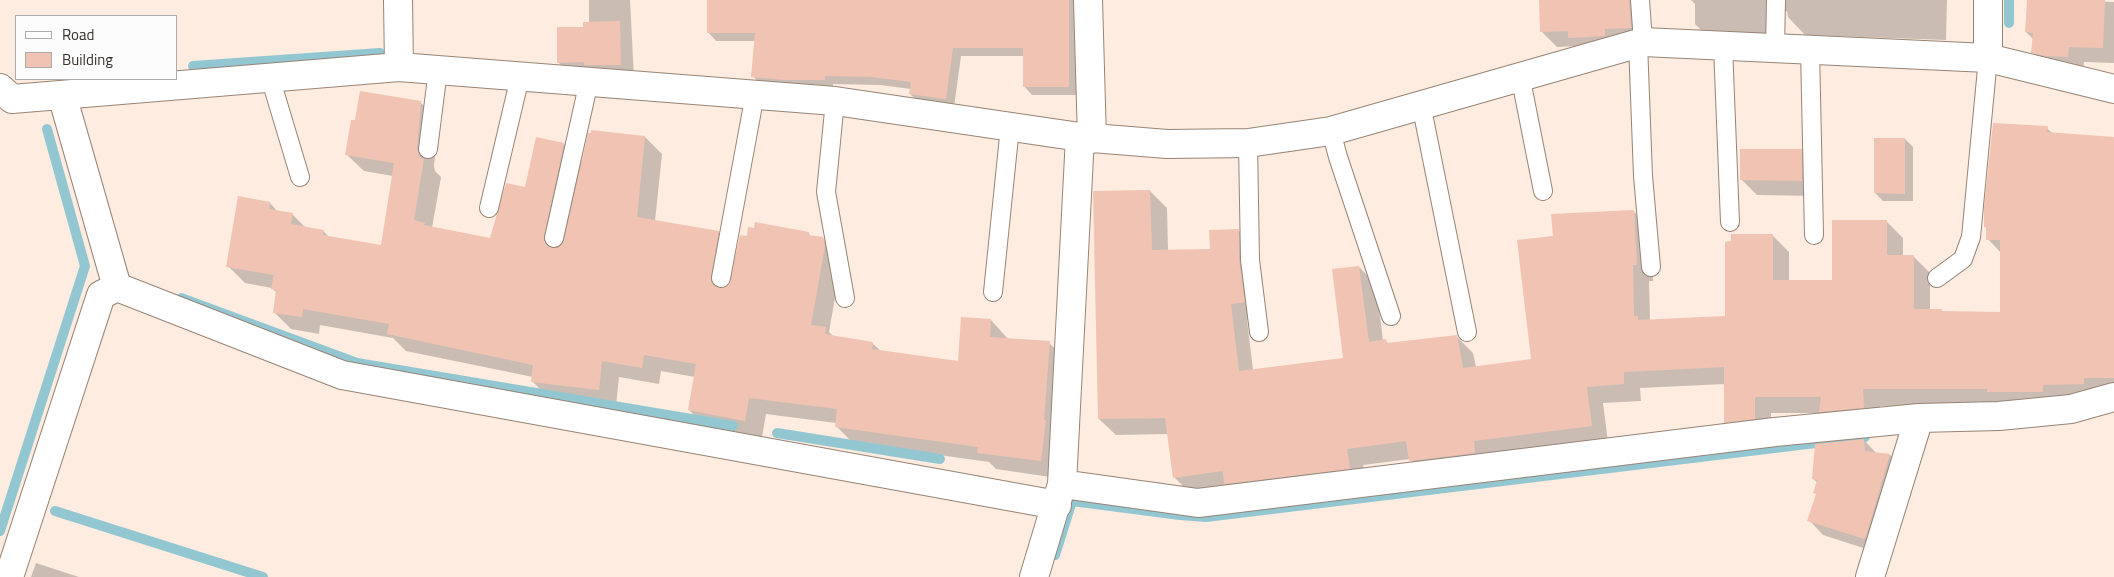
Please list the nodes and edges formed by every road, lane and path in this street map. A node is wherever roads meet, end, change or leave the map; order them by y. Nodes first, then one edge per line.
1 (398, 0) edge
2 (1088, 0) edge
3 (1640, 0) edge
4 (1776, 0) edge
5 (1988, 0) edge
6 (1640, 42) junction
7 (1723, 46) junction
8 (1775, 48) junction
9 (1810, 50) junction
10 (1988, 58) junction
11 (399, 67) junction
12 (438, 70) junction
13 (1520, 75) junction
14 (520, 76) junction
15 (270, 78) junction
16 (589, 82) junction
17 (0, 88) edge
18 (2114, 89) edge
19 (755, 94) junction
20 (62, 95) junction
21 (835, 101) junction
22 (1421, 104) junction
23 (1010, 127) junction
24 (1332, 131) junction
25 (1086, 138) junction
26 (1248, 144) junction
27 (428, 149) dead end
28 (300, 177) dead end
29 (1543, 191) dead end
30 (489, 208) dead end
31 (1730, 222) dead end
32 (1814, 235) dead end
33 (554, 238) dead end
34 (1651, 267) dead end
35 (721, 278) dead end
36 (1937, 278) dead end
37 (117, 287) junction
38 (993, 292) dead end
39 (845, 298) dead end
40 (1391, 316) dead end
41 (1259, 332) dead end
42 (1467, 332) dead end
43 (2114, 397) edge
44 (1920, 418) junction
45 (1060, 494) junction
46 (9, 577) edge
47 (1034, 577) edge
48 (1870, 577) edge

1 - 11 street
2 - 25 street
3 - 6 lane
4 - 8 lane
5 - 10 street
6 - 7 street
6 - 13 street
6 - 34 lane
7 - 8 street
7 - 31 lane
8 - 9 street
9 - 10 street
9 - 32 lane
10 - 18 street
10 - 36 lane
11 - 12 street
11 - 15 street
12 - 14 street
12 - 27 lane
13 - 22 street
13 - 29 lane
14 - 16 street
14 - 30 lane
15 - 20 street
15 - 28 lane
16 - 19 street
16 - 33 lane
17 - 20 street
19 - 21 street
19 - 35 lane
20 - 37 street
21 - 23 street
21 - 39 lane
22 - 24 street
22 - 42 lane
23 - 25 street
23 - 38 lane
24 - 26 street
24 - 40 lane
25 - 26 street
25 - 45 street
26 - 41 lane
37 - 45 street
37 - 46 street
43 - 44 street
44 - 45 street
44 - 48 street
45 - 47 street

